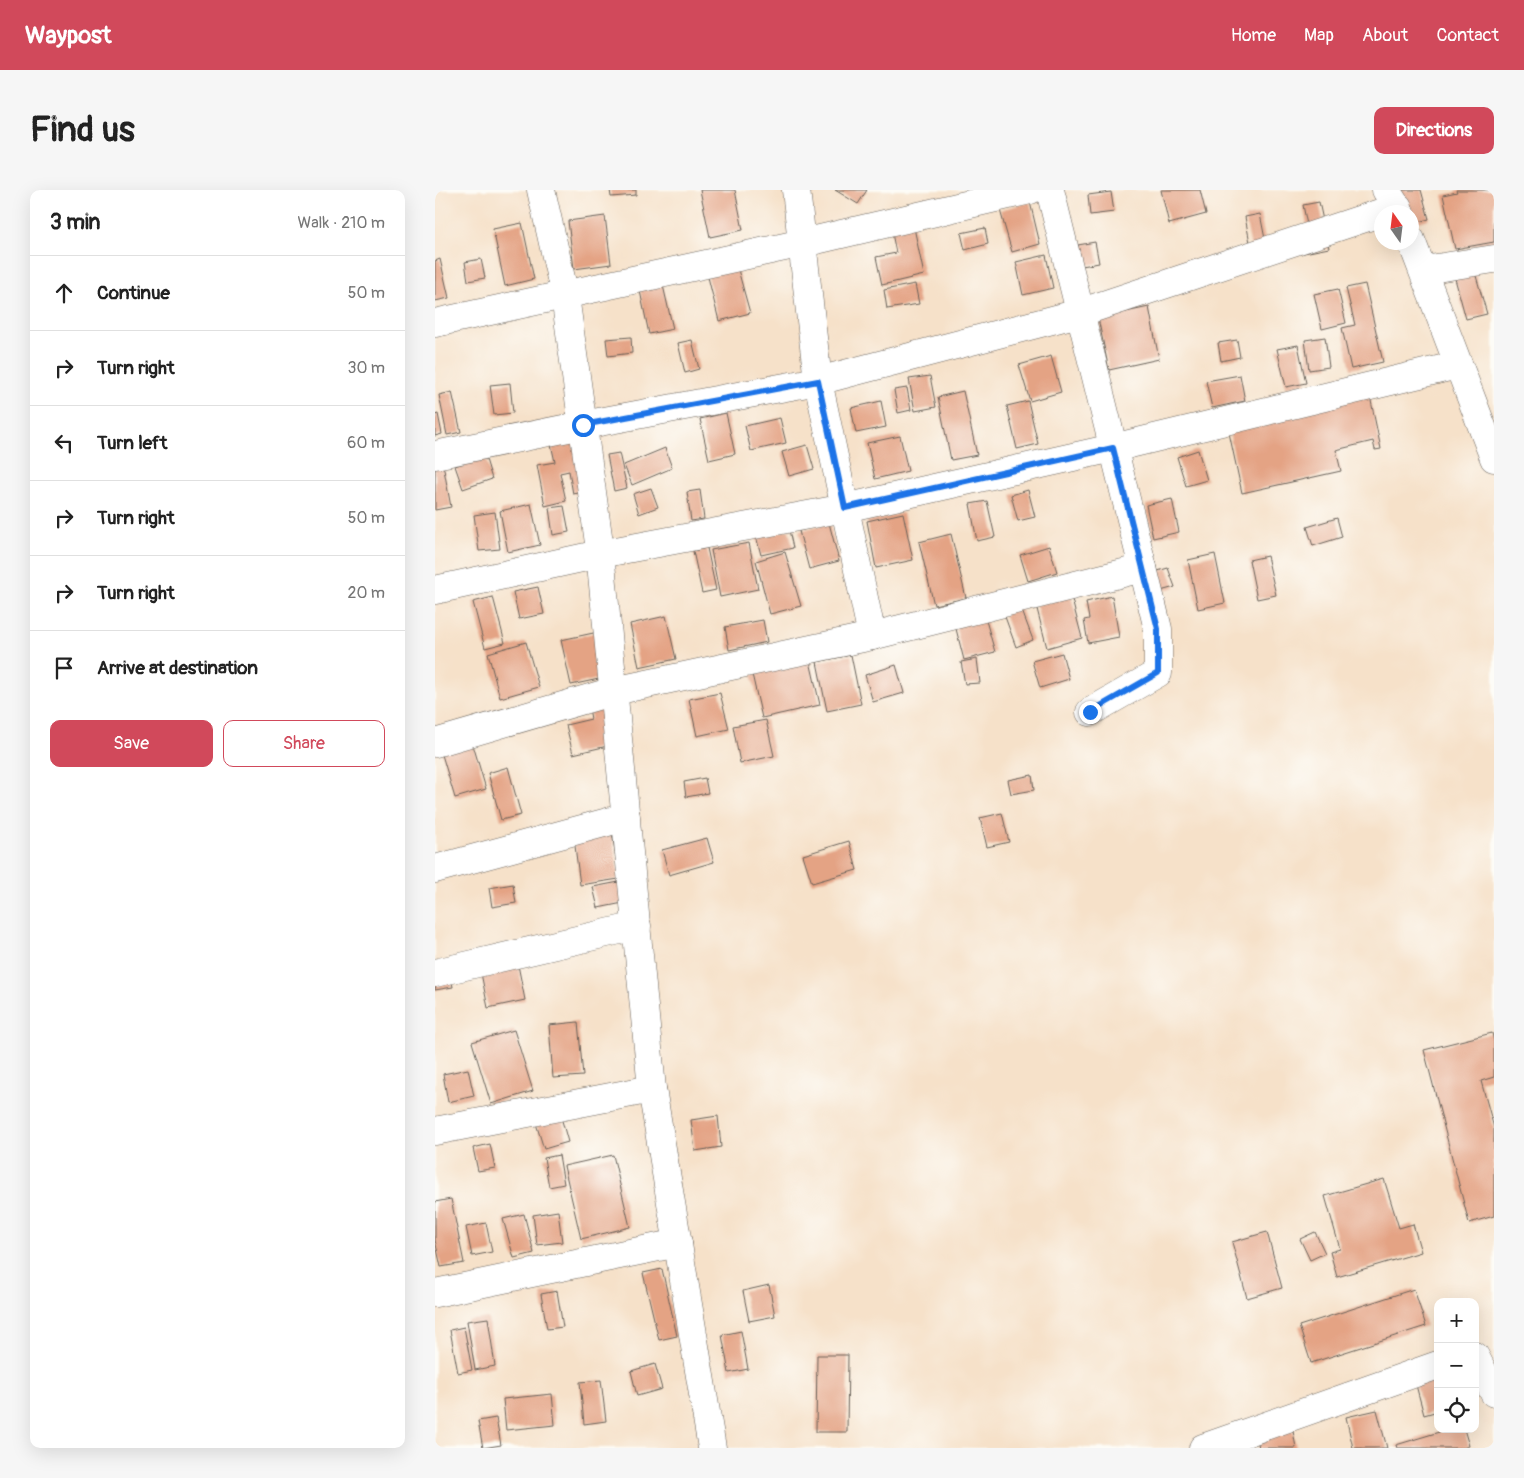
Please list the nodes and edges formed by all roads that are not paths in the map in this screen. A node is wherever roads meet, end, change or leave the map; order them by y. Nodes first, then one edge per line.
1 (541, 190) edge
2 (796, 190) edge
3 (1030, 190) edge
4 (1050, 190) edge
5 (1395, 203) edge
6 (803, 243) junction
7 (1415, 250) edge
8 (1494, 259) edge
9 (1424, 270) junction
10 (565, 296) junction
11 (1079, 312) junction
12 (435, 323) edge
13 (1459, 364) junction
14 (818, 381) junction
15 (583, 425) junction
16 (1113, 448) junction
17 (435, 455) edge
18 (1494, 458) edge
19 (845, 508) junction
20 (600, 554) junction
21 (1143, 568) junction
22 (435, 590) edge
23 (872, 636) junction
24 (614, 691) junction
25 (1090, 712) dead end
26 (435, 743) edge
27 (626, 817) junction
28 (435, 869) edge
29 (637, 926) junction
30 (435, 973) edge
31 (653, 1089) junction
32 (435, 1130) edge
33 (679, 1243) junction
34 (435, 1293) edge
35 (1479, 1364) edge
36 (1434, 1366) edge
37 (1494, 1393) edge
38 (707, 1447) edge
39 (1203, 1448) edge

1 - 10 street
2 - 6 street
3 - 6 street
4 - 11 street
5 - 11 street
6 - 10 street
6 - 14 street
7 - 9 street
8 - 9 street
9 - 13 street
10 - 12 street
10 - 15 street
11 - 14 street
11 - 16 street
13 - 16 street
13 - 18 street
14 - 15 street
14 - 19 street
15 - 17 street
15 - 20 street
16 - 19 street
16 - 21 street
19 - 20 street
19 - 23 street
20 - 22 street
20 - 24 street
21 - 23 street
21 - 25 street
23 - 24 street
24 - 26 street
24 - 27 street
27 - 28 street
27 - 29 street
29 - 30 street
29 - 31 street
31 - 32 street
31 - 33 street
33 - 34 street
33 - 38 street
35 - 37 street
36 - 39 street

